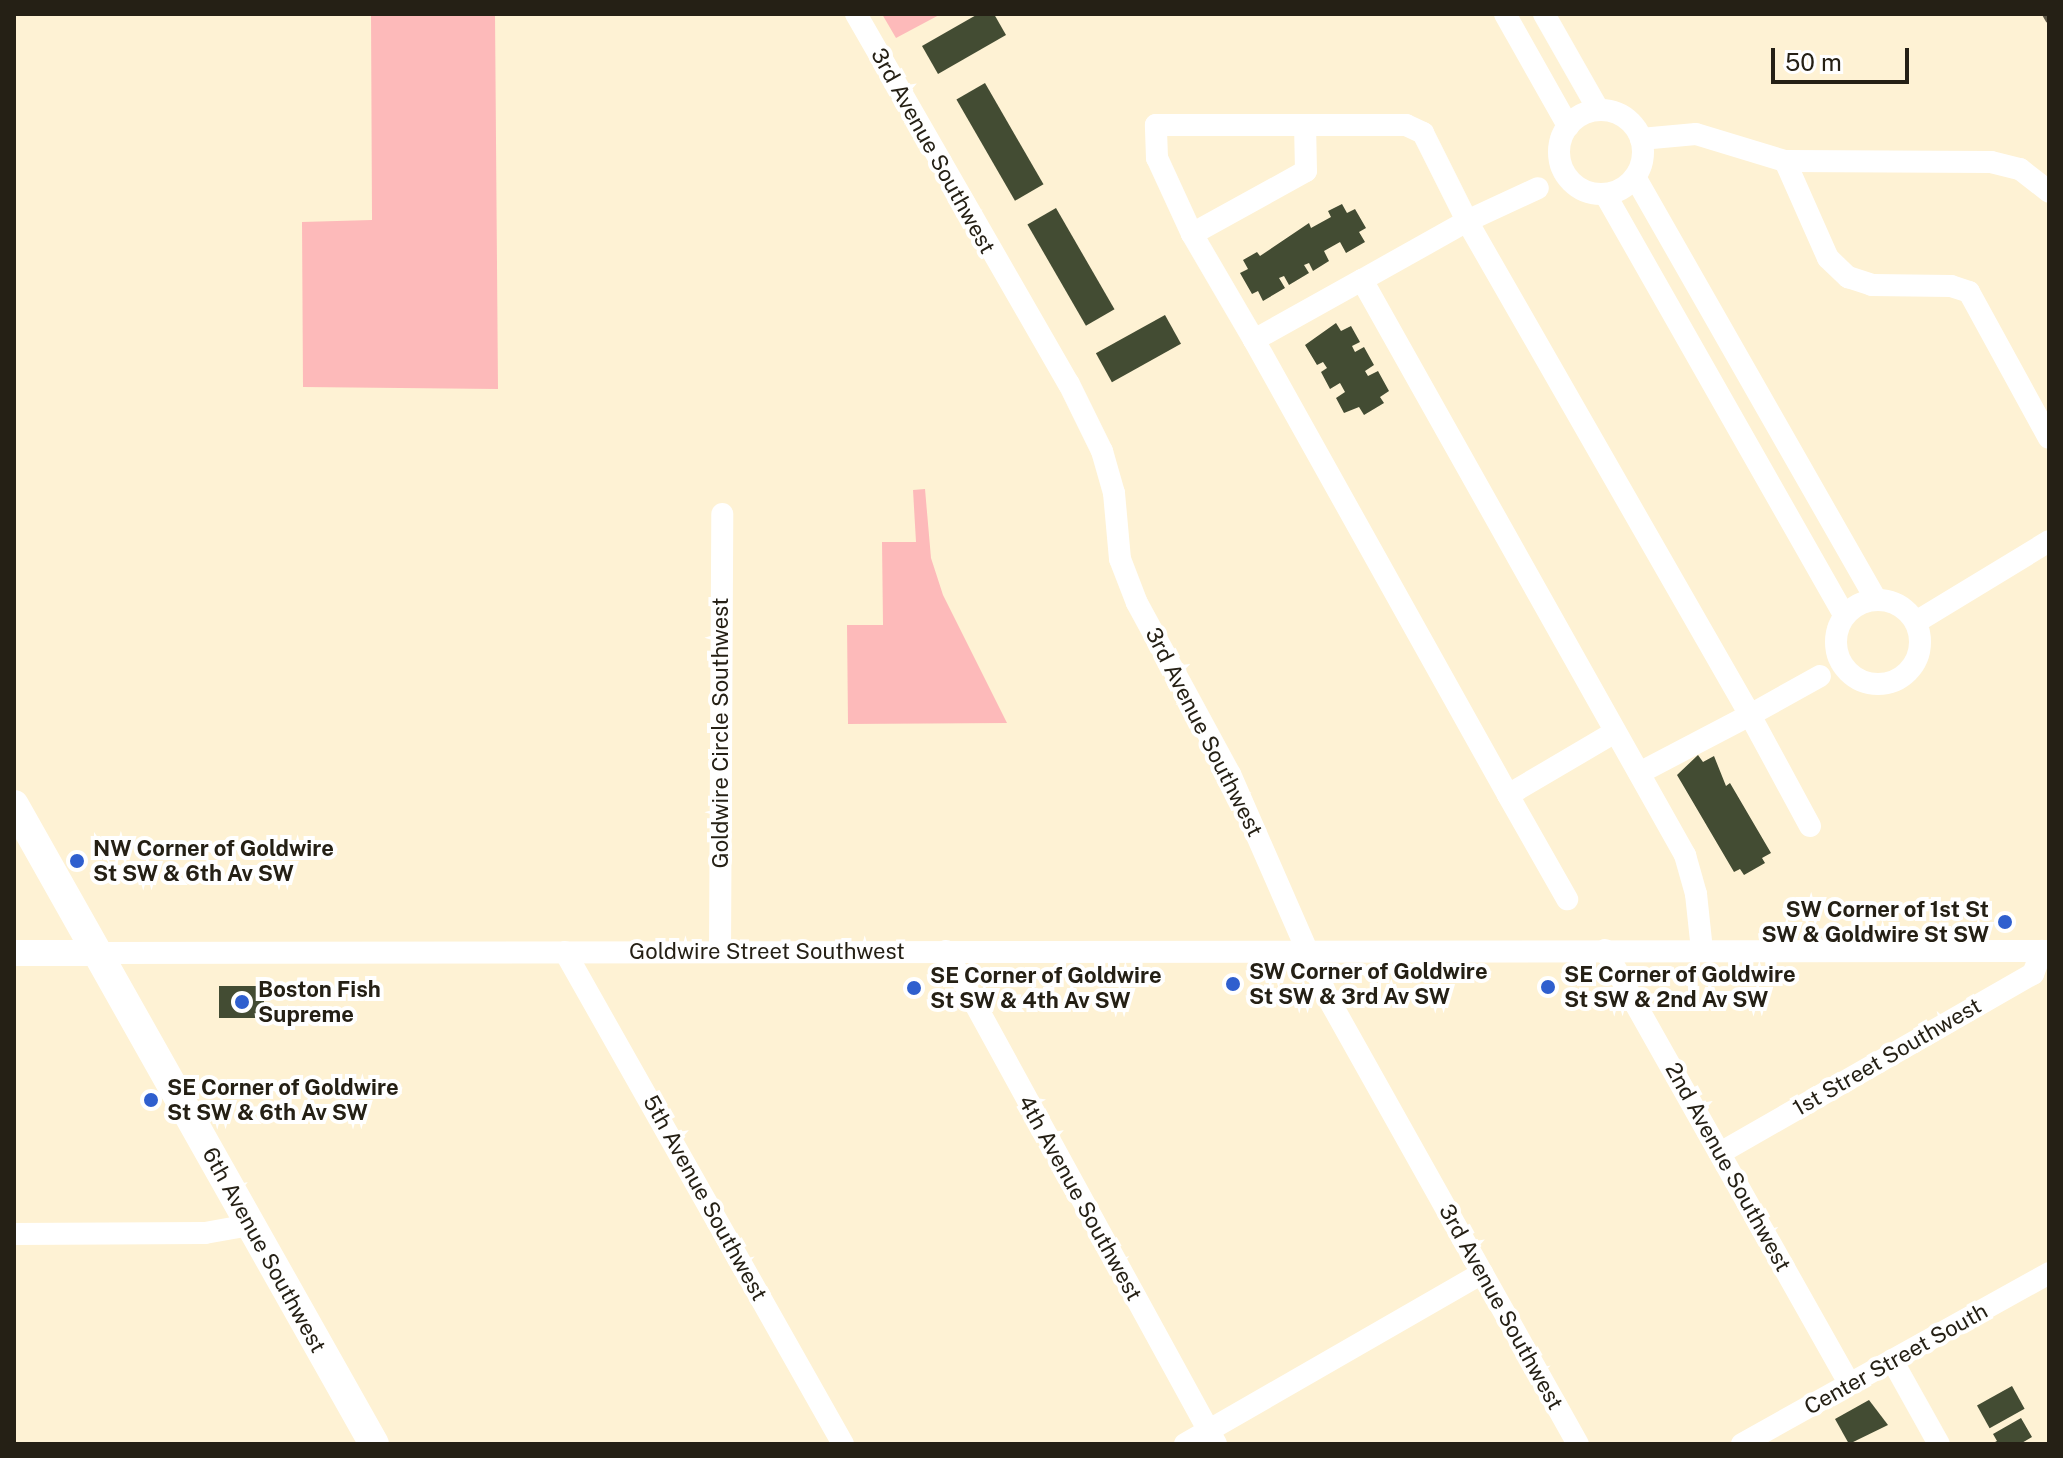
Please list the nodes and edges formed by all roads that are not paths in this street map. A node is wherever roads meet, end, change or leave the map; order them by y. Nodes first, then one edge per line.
1 (856, 14) edge
2 (1505, 14) edge
3 (1544, 14) edge
4 (1598, 109) junction
5 (1305, 125) junction
6 (1568, 126) junction
7 (1641, 139) junction
8 (1559, 159) junction
9 (1785, 161) junction
10 (1635, 177) junction
11 (1571, 182) junction
12 (1538, 188) junction
13 (2049, 192) edge
14 (1605, 194) junction
15 (1467, 221) junction
16 (1192, 234) junction
17 (1362, 280) junction
18 (1254, 340) junction
19 (2049, 438) edge
20 (722, 514) dead end
21 (2049, 541) edge
22 (1876, 600) junction
23 (1844, 615) junction
24 (1916, 622) junction
25 (1838, 653) junction
26 (1850, 674) junction
27 (1820, 676) junction
28 (1750, 715) junction
29 (1615, 732) junction
30 (1639, 773) junction
31 (1508, 795) junction
32 (14, 805) edge
33 (1810, 826) dead end
34 (1567, 899) dead end
35 (1605, 950) junction
36 (1702, 950) junction
37 (946, 951) junction
38 (1305, 951) junction
39 (565, 952) junction
40 (720, 952) junction
41 (14, 953) edge
42 (97, 953) junction
43 (2047, 955) edge
44 (1720, 1153) junction
45 (250, 1225) junction
46 (14, 1234) edge
47 (1482, 1273) junction
48 (2049, 1273) edge
49 (1892, 1360) junction
50 (1850, 1384) junction
51 (1213, 1437) edge
52 (374, 1444) edge
53 (843, 1444) edge
54 (1185, 1444) edge
55 (1578, 1444) edge
56 (1742, 1444) edge
57 (1939, 1444) edge

1 - 38 street, 3rd Avenue Southwest
2 - 6 street
3 - 4 street
4 - 6 street
4 - 7 street
5 - 15 street
5 - 16 street
5 - 16 street
6 - 8 street
7 - 9 street
7 - 10 street
8 - 11 street
8 - 12 street
9 - 13 street
9 - 19 street
10 - 14 street
10 - 22 street
11 - 12 street
11 - 14 street
12 - 15 street
14 - 23 street
15 - 17 street
15 - 28 street
16 - 18 street
17 - 18 street
17 - 29 street
18 - 31 street
20 - 40 street, Goldwire Circle Southwest
21 - 24 street
22 - 23 street
22 - 24 street
23 - 25 street
24 - 26 street
25 - 26 street
25 - 27 street
26 - 27 street
27 - 28 street
28 - 30 street
28 - 33 street
29 - 30 street
29 - 31 street
30 - 36 street
31 - 34 street
32 - 42 main road, 6th Avenue Southwest
35 - 36 street, Goldwire Street Southwest
35 - 38 street, Goldwire Street Southwest
35 - 44 street, 2nd Avenue Southwest
36 - 43 street, Goldwire Street Southwest
37 - 38 street, Goldwire Street Southwest
37 - 40 street, Goldwire Street Southwest
37 - 51 street, 4th Avenue Southwest
38 - 47 street, 3rd Avenue Southwest
39 - 40 street, Goldwire Street Southwest
39 - 42 street, Goldwire Street Southwest
39 - 53 street, 5th Avenue Southwest
41 - 42 street, Goldwire Street Southwest
42 - 45 main road, 6th Avenue Southwest
43 - 44 street, 1st Street Southwest
44 - 50 street, 2nd Avenue Southwest
45 - 46 street
45 - 52 main road, 6th Avenue Southwest
47 - 51 street
47 - 55 street, 3rd Avenue Southwest
48 - 49 street, Center Street South
49 - 50 street, Center Street South
49 - 57 street
50 - 56 street, Center Street South
51 - 54 street

